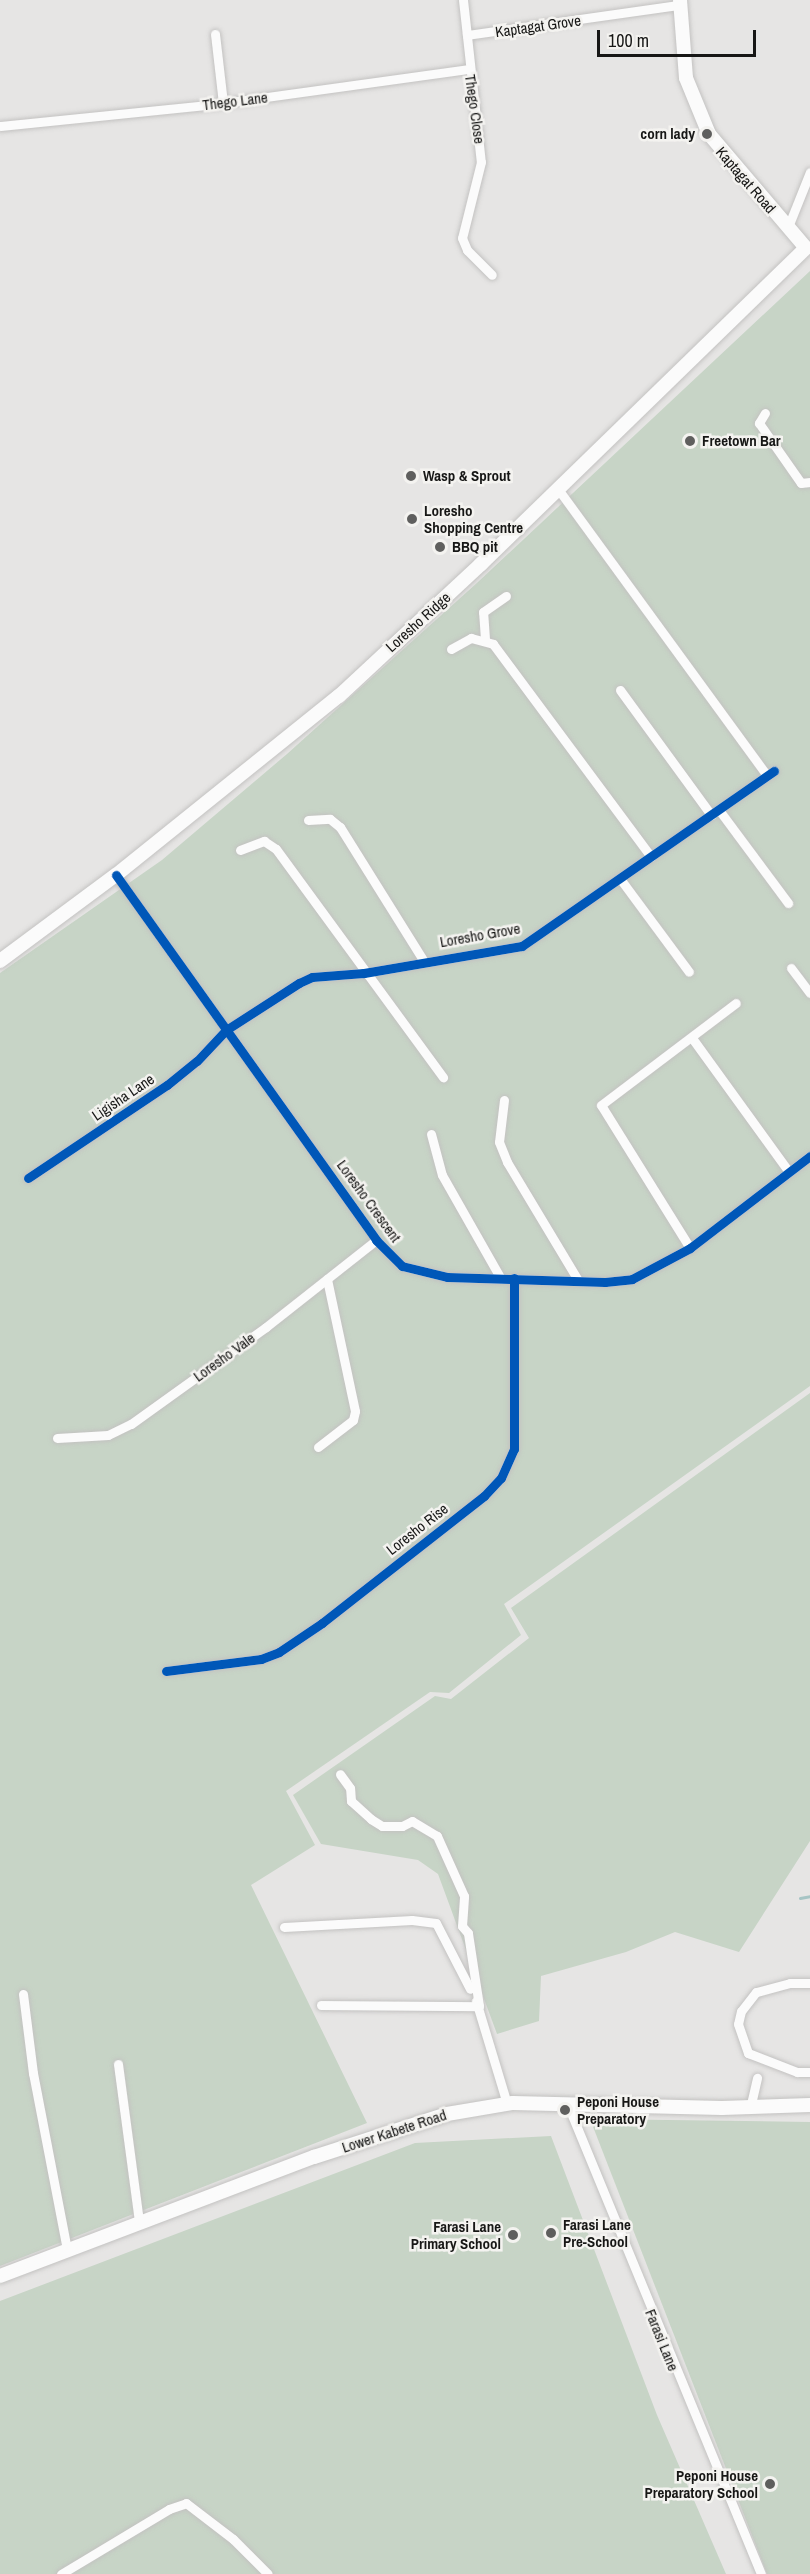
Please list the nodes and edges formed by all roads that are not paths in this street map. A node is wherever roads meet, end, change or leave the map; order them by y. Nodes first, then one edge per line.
1 (463, 0) edge
2 (679, 2) edge
3 (215, 34) dead end
4 (467, 36) junction
5 (469, 69) junction
6 (223, 103) junction
7 (0, 126) edge
8 (810, 172) edge
9 (788, 227) junction
10 (806, 248) joint
11 (492, 275) dead end
12 (765, 413) dead end
13 (808, 484) edge
14 (558, 489) junction
15 (506, 596) dead end
16 (485, 639) junction
17 (451, 649) dead end
18 (620, 690) dead end
19 (715, 813) junction
20 (308, 820) dead end
21 (240, 850) dead end
22 (651, 857) junction
23 (116, 875) junction
24 (621, 880) junction
25 (788, 903) dead end
26 (423, 960) junction
27 (0, 961) edge
28 (791, 968) dead end
29 (689, 972) dead end
30 (364, 973) junction
31 (810, 993) edge
32 (736, 1003) dead end
33 (226, 1030) junction
34 (692, 1038) junction
35 (443, 1077) dead end
36 (504, 1100) dead end
37 (431, 1134) dead end
38 (810, 1156) edge
39 (789, 1172) junction
40 (28, 1178) dead end
41 (376, 1240) junction
42 (690, 1248) junction
43 (500, 1277) junction
44 (514, 1278) junction
45 (327, 1279) junction
46 (578, 1280) junction
47 (57, 1438) dead end
48 (318, 1447) dead end
49 (166, 1671) dead end
50 (340, 1774) dead end
51 (284, 1927) dead end
52 (807, 1981) edge
53 (23, 1994) dead end
54 (321, 2005) dead end
55 (479, 2006) junction
56 (118, 2064) dead end
57 (760, 2070) junction
58 (810, 2072) edge
59 (567, 2103) junction
60 (507, 2104) junction
61 (751, 2104) junction
62 (810, 2105) edge
63 (139, 2222) junction
64 (67, 2250) junction
65 (0, 2276) edge
66 (61, 2574) edge
67 (268, 2574) edge
68 (760, 2574) edge

1 - 4 street, Thego Close
2 - 4 street, Kaptagat Grove
2 - 9 main road, Kaptagat Road
3 - 6 street
4 - 5 street, Thego Close
5 - 6 street, Thego Lane
5 - 11 street, Thego Close
6 - 7 street, Thego Lane
8 - 9 street
9 - 10 main road, Kaptagat Road
10 - 14 main road, Loresho Ridge
12 - 13 street
14 - 19 street, Loresho Grove
14 - 23 main road, Loresho Ridge
15 - 16 street
16 - 17 street
16 - 22 street
18 - 19 street
19 - 22 street, Loresho Grove
19 - 25 street
20 - 26 street
21 - 30 street
22 - 24 street, Loresho Grove
23 - 27 main road, Loresho Ridge
23 - 33 street, Loresho Crescent
24 - 26 street, Loresho Grove
24 - 29 street
26 - 30 street, Loresho Grove
28 - 31 street
30 - 33 street, Loresho Grove
30 - 35 street
32 - 34 street
33 - 40 street, Ligisha Lane
33 - 41 street, Loresho Crescent
34 - 39 street
34 - 42 street
36 - 46 street
37 - 43 street
38 - 39 street, Loresho Crescent
39 - 42 street, Loresho Crescent
41 - 43 street, Loresho Crescent
41 - 45 street, Loresho Vale
42 - 46 street, Loresho Crescent
43 - 44 street, Loresho Crescent
44 - 46 street, Loresho Crescent
44 - 49 street, Loresho Rise
45 - 47 street, Loresho Vale
45 - 48 street
50 - 55 street
51 - 55 street
52 - 57 street
53 - 64 street
54 - 55 street
55 - 60 street
56 - 63 street
57 - 58 street
57 - 61 street
59 - 60 main road, Lower Kabete Road
59 - 61 main road, Lower Kabete Road
59 - 68 street, Farasi Lane
60 - 63 main road, Lower Kabete Road
61 - 62 main road, Lower Kabete Road
63 - 64 main road, Lower Kabete Road
64 - 65 main road, Lower Kabete Road
66 - 67 street

